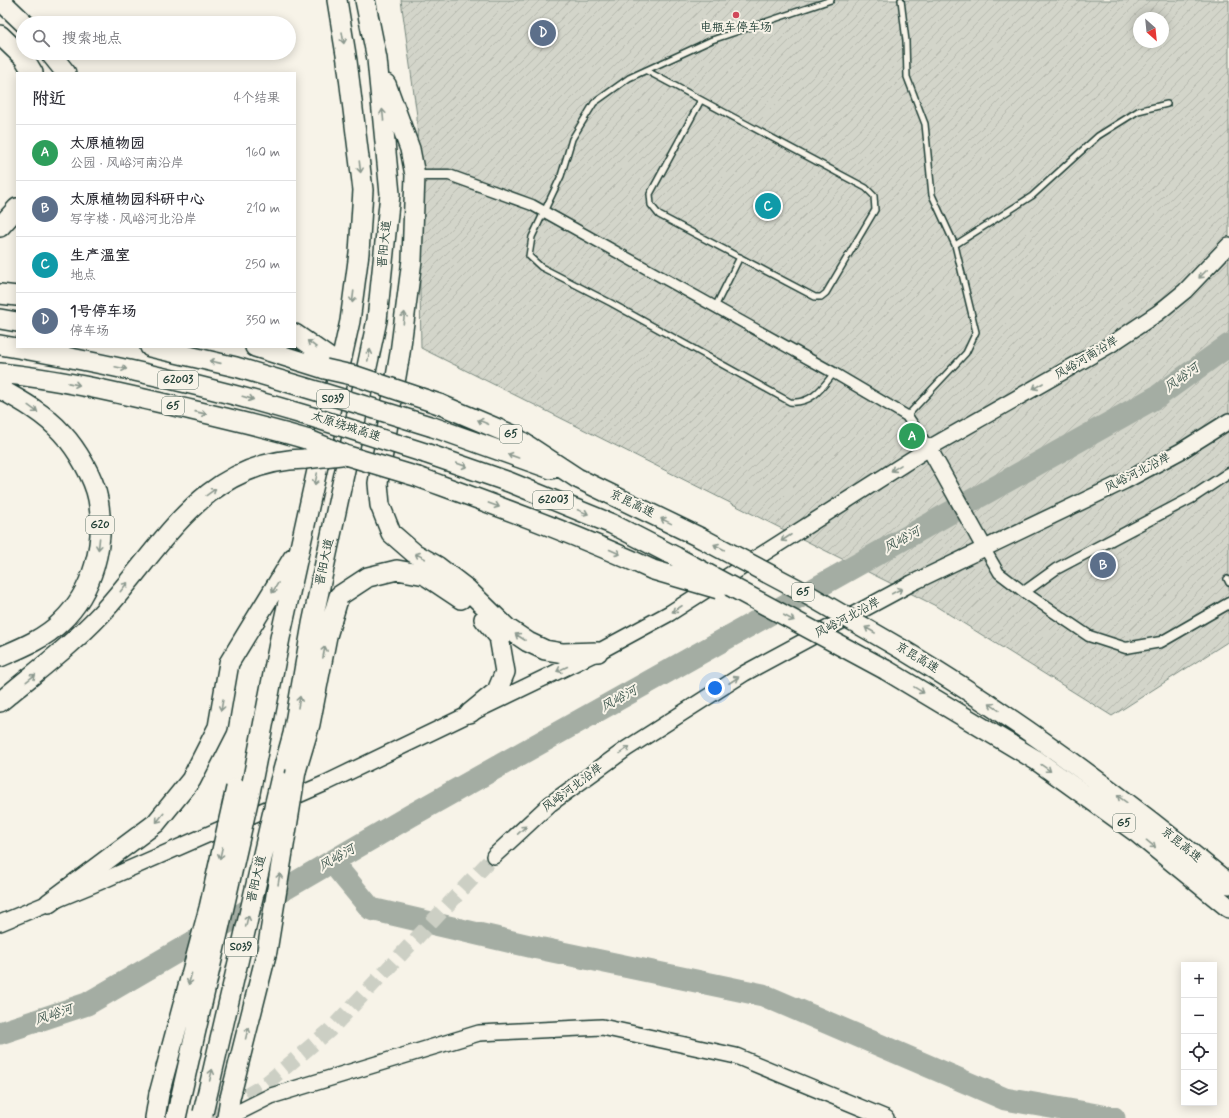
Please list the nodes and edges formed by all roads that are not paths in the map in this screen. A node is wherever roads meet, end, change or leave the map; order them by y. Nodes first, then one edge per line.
1 (0, 0) edge
2 (337, 0) edge
3 (365, 0) edge
4 (831, 0) edge
5 (901, 0) edge
6 (17, 16) edge
7 (0, 35) edge
8 (16, 50) edge
9 (377, 59) junction
10 (25, 60) edge
11 (56, 60) edge
12 (647, 70) junction
13 (32, 72) edge
14 (65, 72) edge
15 (700, 100) junction
16 (1167, 104) dead end
17 (415, 175) junction
18 (16, 209) edge
19 (544, 212) junction
20 (0, 226) edge
21 (955, 244) junction
22 (1229, 245) edge
23 (740, 257) junction
24 (0, 294) edge
25 (16, 296) edge
26 (716, 307) junction
27 (0, 318) edge
28 (16, 322) edge
29 (296, 335) edge
30 (0, 345) edge
31 (154, 348) edge
32 (259, 348) edge
33 (326, 363) junction
34 (0, 373) edge
35 (834, 373) junction
36 (0, 389) edge
37 (908, 416) junction
38 (1229, 421) edge
39 (931, 452) junction
40 (345, 455) junction
41 (1229, 473) edge
42 (577, 478) junction
43 (302, 543) junction
44 (985, 549) junction
45 (1024, 592) junction
46 (754, 600) junction
47 (1229, 603) edge
48 (598, 652) junction
49 (0, 657) edge
50 (0, 702) edge
51 (470, 713) junction
52 (293, 734) junction
53 (296, 771) junction
54 (243, 791) junction
55 (494, 856) tunnel mouth
56 (1229, 884) edge
57 (49, 902) junction
58 (1229, 908) edge
59 (0, 922) edge
60 (202, 1116) edge
61 (155, 1118) edge
62 (176, 1118) edge
63 (227, 1118) edge
64 (886, 1118) edge

1 - 6 highway
2 -> 43 highway, 晋阳大道 / S039
3 - 9 highway, 晋阳大道 / S039
4 - 12 lane
5 - 21 lane
7 - 8 highway
9 - 17 highway
52 -> 9 highway, 晋阳大道 / S039
10 - 13 highway
11 - 14 highway
12 - 15 lane
12 - 19 lane
15 - 23 lane
15 - 23 lane
16 - 21 lane
17 - 19 street
48 -> 17 highway
18 - 20 highway
19 - 26 street
19 - 35 lane
21 - 37 lane
22 -> 39 street, 风峪河南沿岸
23 - 26 lane
24 - 25 highway
26 - 35 street
27 - 28 highway
33 -> 29 highway, G5
30 -> 46 highway, 太原绕城高速 / G2003, bridge
42 -> 31 highway, G2003, bridge
32 - 33 highway
42 -> 33 highway, G5, bridge
34 -> 40 highway, G5, bridge
35 - 37 street
36 -> 49 highway, G20
37 - 39 street
38 - 44 street, 风峪河北沿岸
39 - 44 street
39 -> 48 street, 风峪河南沿岸
40 -> 46 highway, G5, bridge
50 -> 40 highway, bridge
41 - 45 street
56 -> 42 highway, 京昆高速 / G5, bridge
43 - 54 highway, 晋阳大道 / S039
43 -> 57 highway
44 - 45 street
55 -> 44 street, 风峪河北沿岸
45 - 47 street
46 -> 58 highway, 京昆高速 / G5, bridge
48 -> 51 street, 风峪河南沿岸
53 -> 51 highway
51 - 57 street, 风峪河南沿岸
52 - 53 highway
60 -> 52 highway, 晋阳大道 / S039, bridge
63 -> 53 highway, bridge
54 -> 61 highway, S039, bridge
54 - 62 highway, 晋阳大道 / S039, bridge
57 - 59 street, 风峪河南沿岸
63 - 64 street

